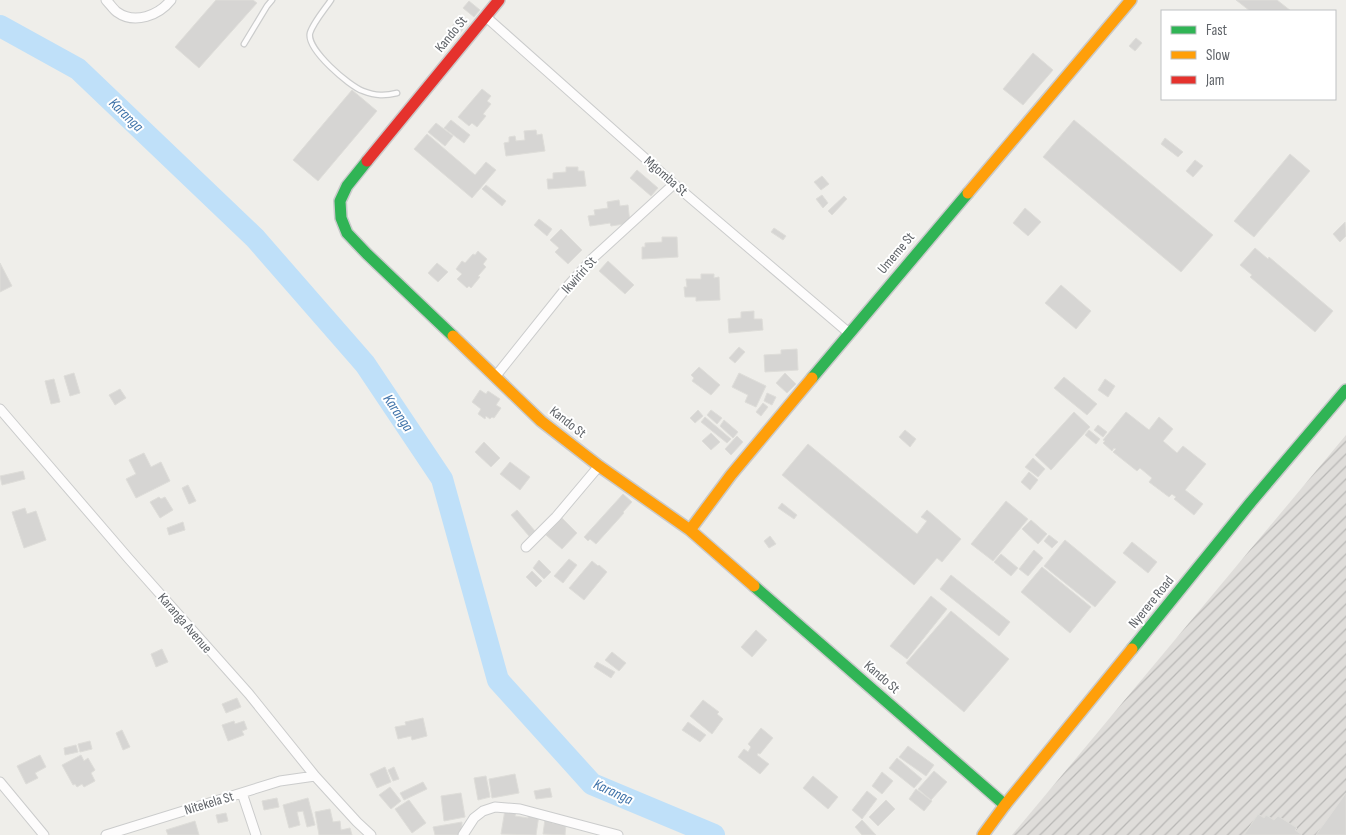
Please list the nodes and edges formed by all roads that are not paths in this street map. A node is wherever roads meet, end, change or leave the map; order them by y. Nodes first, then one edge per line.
1 (106, 0) edge
2 (172, 0) edge
3 (272, 0) edge
4 (331, 0) edge
5 (499, 0) edge
6 (1131, 0) edge
7 (485, 16) junction
8 (244, 44) dead end
9 (398, 93) dead end
10 (674, 184) junction
11 (849, 333) junction
12 (495, 377) junction
13 (1346, 390) edge
14 (0, 410) edge
15 (599, 466) junction
16 (690, 530) junction
17 (526, 547) dead end
18 (315, 776) junction
19 (0, 782) edge
20 (242, 793) junction
21 (1006, 805) junction
22 (44, 835) edge
23 (106, 835) edge
24 (256, 835) edge
25 (371, 835) edge
26 (463, 835) edge
27 (618, 835) edge
28 (983, 835) edge

1 - 2 street
3 - 8 lane
4 - 9 lane
5 - 7 street, Kando St
6 - 11 street, Umeme St
7 - 10 street, Mgomba St
7 - 12 street, Kando St
10 - 11 street, Mgomba St
10 - 12 street, Ikwiriri St
11 - 16 street, Umeme St
12 - 15 street, Kando St
13 - 21 street, Nyerere Road
14 - 18 street, Karanga Avenue
15 - 16 street, Kando St
15 - 17 street
16 - 21 street, Kando St
18 - 20 street, Nitekela St
18 - 25 street, Karanga Avenue
19 - 22 street
20 - 23 street, Nitekela St
20 - 24 street
21 - 28 street, Nyerere Road
26 - 27 street

